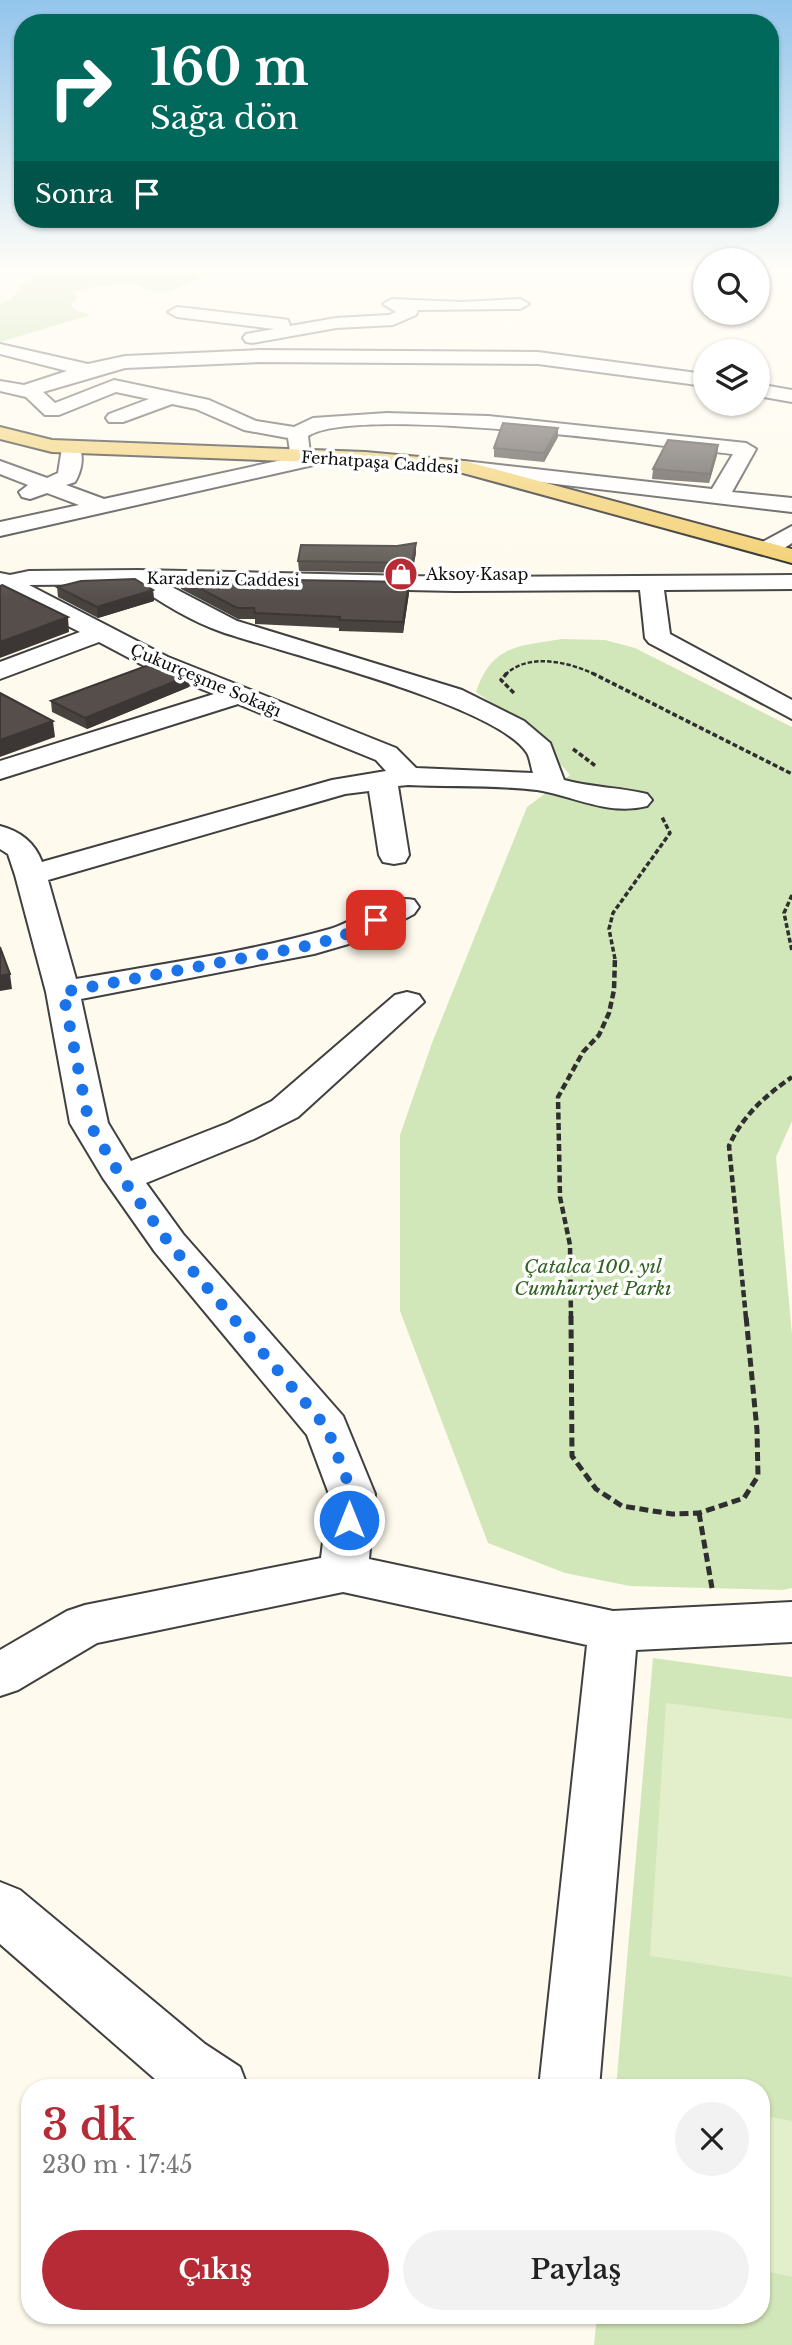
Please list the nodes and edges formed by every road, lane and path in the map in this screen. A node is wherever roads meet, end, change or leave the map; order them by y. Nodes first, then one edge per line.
1 (53, 381) edge
2 (0, 384) edge
3 (25, 391) junction
4 (770, 392) edge
5 (792, 396) edge
6 (170, 398) junction
7 (249, 405) dead end
8 (210, 408) junction
9 (116, 418) dead end
10 (583, 431) junction
11 (0, 433) edge
12 (298, 434) junction
13 (35, 442) junction
14 (70, 446) junction
15 (300, 456) junction
16 (324, 457) junction
17 (0, 460) edge
18 (0, 467) edge
19 (464, 467) junction
20 (549, 476) junction
21 (46, 487) junction
22 (719, 496) junction
23 (792, 505) edge
24 (104, 507) junction
25 (8, 519) edge
26 (792, 533) edge
27 (767, 549) junction
28 (792, 556) edge
29 (792, 572) edge
30 (138, 577) junction
31 (740, 582) junction
32 (792, 582) edge
33 (1, 583) edge
34 (651, 584) junction
35 (100, 633) junction
36 (0, 671) edge
37 (239, 695) junction
38 (522, 699) dead end
39 (792, 711) edge
40 (569, 747) dead end
41 (0, 770) edge
42 (792, 774) edge
43 (395, 778) junction
44 (551, 784) junction
45 (637, 800) junction
46 (0, 835) edge
47 (394, 855) dead end
48 (31, 875) junction
49 (792, 895) edge
50 (403, 907) dead end
51 (792, 951) edge
52 (63, 992) junction
53 (407, 1002) dead end
54 (792, 1077) edge
55 (122, 1178) junction
56 (699, 1513) junction
57 (343, 1573) junction
58 (792, 1622) edge
59 (718, 1626) junction
60 (613, 1631) junction
61 (0, 1675) edge
62 (0, 1908) edge
63 (205, 2079) edge
64 (570, 2079) edge

1 - 3 street
2 - 3 street
3 - 6 street
4 - 5 street
6 - 8 street
6 - 9 street
7 - 8 street
8 - 12 street
10 - 12 street
10 - 20 street
10 - 22 street
11 - 13 main road, Ferhatpaşa Caddesi
12 - 15 street
13 - 14 main road, Ferhatpaşa Caddesi
13 - 17 street
14 - 15 main road, Ferhatpaşa Caddesi
14 - 21 street
15 - 16 main road, Ferhatpaşa Caddesi
16 - 19 main road, Ferhatpaşa Caddesi
16 - 24 street
18 - 21 street
19 - 20 street
19 - 27 main road, Ferhatpaşa Caddesi
20 - 22 street
21 - 24 street
21 - 25 street
22 - 23 street
24 - 25 street
26 - 27 street
27 - 28 main road, Ferhatpaşa Caddesi
29 - 31 street, Karadeniz Caddesi
30 - 33 street, Karadeniz Caddesi
30 - 34 street, Karadeniz Caddesi
30 - 44 street
31 - 32 street, Karadeniz Caddesi
31 - 34 street, Karadeniz Caddesi
33 - 35 street, Çukurçeşme Sokağı
34 - 39 street
35 - 36 street
35 - 37 street, Çukurçeşme Sokağı
37 - 41 street
37 - 43 street, Çukurçeşme Sokağı
38 - 42 path
40 - 45 path
43 - 44 street
43 - 47 street
43 - 48 street
44 - 45 street
45 - 56 path
46 - 48 street
48 - 52 street
49 - 51 path
50 - 52 street
52 - 55 street
53 - 55 street
54 - 56 path
55 - 57 street
56 - 59 path
57 - 60 street
57 - 61 street
58 - 59 street
59 - 60 street
60 - 64 street
62 - 63 street

